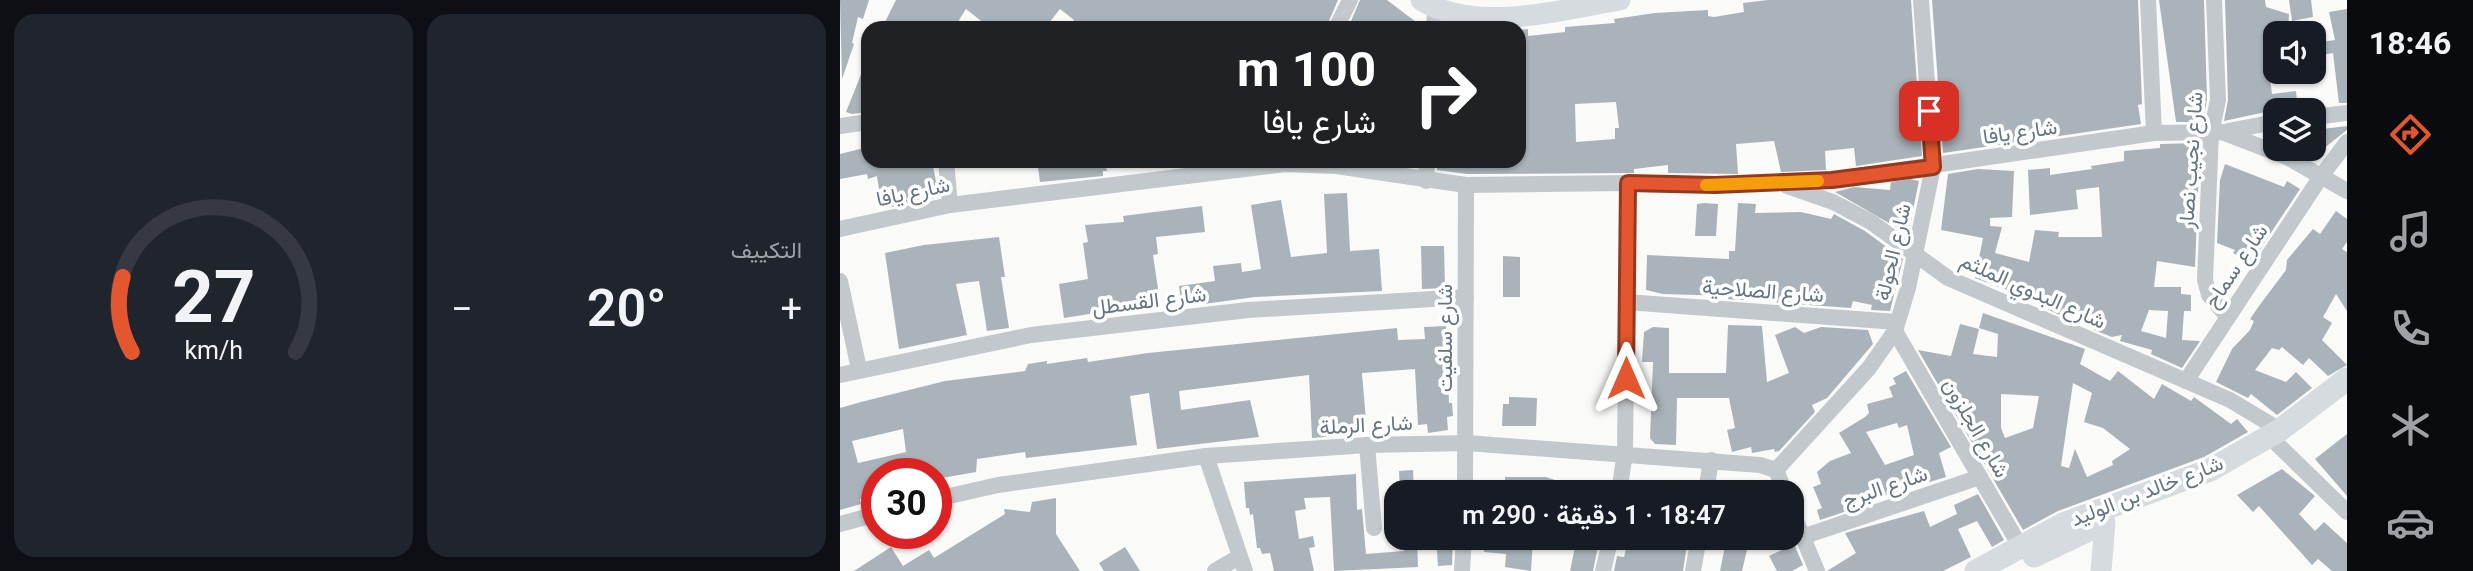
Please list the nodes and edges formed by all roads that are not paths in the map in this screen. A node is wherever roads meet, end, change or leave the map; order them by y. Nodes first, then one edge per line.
1 (1350, 0) edge
2 (1620, 0) edge
3 (1921, 0) edge
4 (2148, 0) edge
5 (2214, 0) edge
6 (1432, 9) edge
7 (1340, 21) edge
8 (2347, 113) edge
9 (2326, 116) edge
10 (841, 122) edge
11 (861, 122) edge
12 (2263, 124) edge
13 (2217, 132) junction
14 (2154, 134) junction
15 (2347, 142) edge
16 (1933, 167) junction
17 (947, 168) edge
18 (1230, 168) edge
19 (1345, 168) edge
20 (1427, 168) edge
21 (2322, 175) junction
22 (1426, 181) junction
23 (1775, 182) junction
24 (1628, 183) junction
25 (1466, 185) junction
26 (2347, 191) edge
27 (950, 205) junction
28 (840, 229) edge
29 (1915, 256) junction
30 (840, 281) edge
31 (1466, 297) junction
32 (1626, 302) junction
33 (2227, 316) junction
34 (1896, 327) junction
35 (859, 369) junction
36 (840, 375) edge
37 (2347, 379) edge
38 (2186, 380) junction
39 (2347, 394) edge
40 (2278, 437) junction
41 (1467, 443) junction
42 (1367, 445) junction
43 (1625, 453) junction
44 (1206, 456) junction
45 (1711, 460) junction
46 (1776, 470) junction
47 (1980, 477) junction
48 (1465, 480) edge
49 (1621, 480) edge
50 (1708, 480) edge
51 (1780, 480) edge
52 (952, 495) edge
53 (2347, 512) edge
54 (861, 518) edge
55 (2105, 522) junction
56 (840, 524) edge
57 (1374, 528) dead end
58 (1804, 536) edge
59 (1804, 542) edge
60 (2020, 546) junction
61 (1463, 550) edge
62 (1608, 550) edge
63 (1697, 550) edge
64 (1242, 564) edge
65 (1215, 571) edge
66 (1462, 571) edge
67 (1602, 571) edge
68 (1693, 571) edge
69 (1816, 571) edge
70 (1976, 571) edge
71 (2007, 571) edge
72 (2101, 571) edge

1 - 7 street
2 - 6 street
3 - 16 street, شارع الحولة
4 - 14 street
5 - 13 street, شارع نجيب نصار
8 - 9 street
10 - 11 street
12 - 13 street
13 - 14 street, شارع يافا
13 - 21 street, شارع يافا
13 - 33 street, شارع نجيب نصار
14 - 16 street, شارع يافا
15 - 21 street
16 - 23 street, شارع يافا
16 - 29 street, شارع الحولة
17 - 27 street
18 - 27 street, شارع يافا
19 - 22 street, شارع يافا
20 - 22 street
21 - 26 street, شارع يافا
21 - 33 street, شارع سماح
22 - 25 street, شارع يافا
23 - 24 street, شارع يافا
23 - 29 street, شارع البدوي الملثم
24 - 25 street, شارع يافا
24 - 32 street
25 - 31 street, شارع سلفيت
27 - 28 street, شارع يافا
29 - 34 street, شارع الحولة
29 - 38 street, شارع البدوي الملثم
30 - 35 street
31 - 35 street, شارع القسطل
31 - 41 street, شارع سلفيت
32 - 34 street, شارع الصلاحية
32 - 43 street
33 - 38 street, شارع سماح
34 - 46 street, شارع الحولة
34 - 47 street, شارع الجلزون
35 - 36 street, شارع القسطل
37 - 40 main road, شارع خالد بن الوليد
38 - 40 street, شارع البدوي الملثم
39 - 40 main road, شارع خالد بن الوليد
40 - 53 street, شارع البدوي الملثم
40 - 55 main road, شارع خالد بن الوليد
40 - 60 main road, شارع خالد بن الوليد
41 - 42 street, شارع الرملة
41 - 43 street, شارع الرملة
41 - 48 street, شارع سلفيت
42 - 44 street, شارع الرملة
42 - 57 street
43 - 45 street, شارع الرملة
43 - 49 street
44 - 52 street, شارع الرملة
44 - 64 street
45 - 46 street, شارع الرملة
45 - 50 street
46 - 51 street
47 - 58 street, شارع البرج
47 - 60 street, شارع الجلزون
54 - 56 street
55 - 71 main road, شارع خالد بن الوليد
55 - 72 street
59 - 69 street
60 - 70 main road, شارع خالد بن الوليد
61 - 66 street
62 - 67 street
63 - 68 street
64 - 65 street

